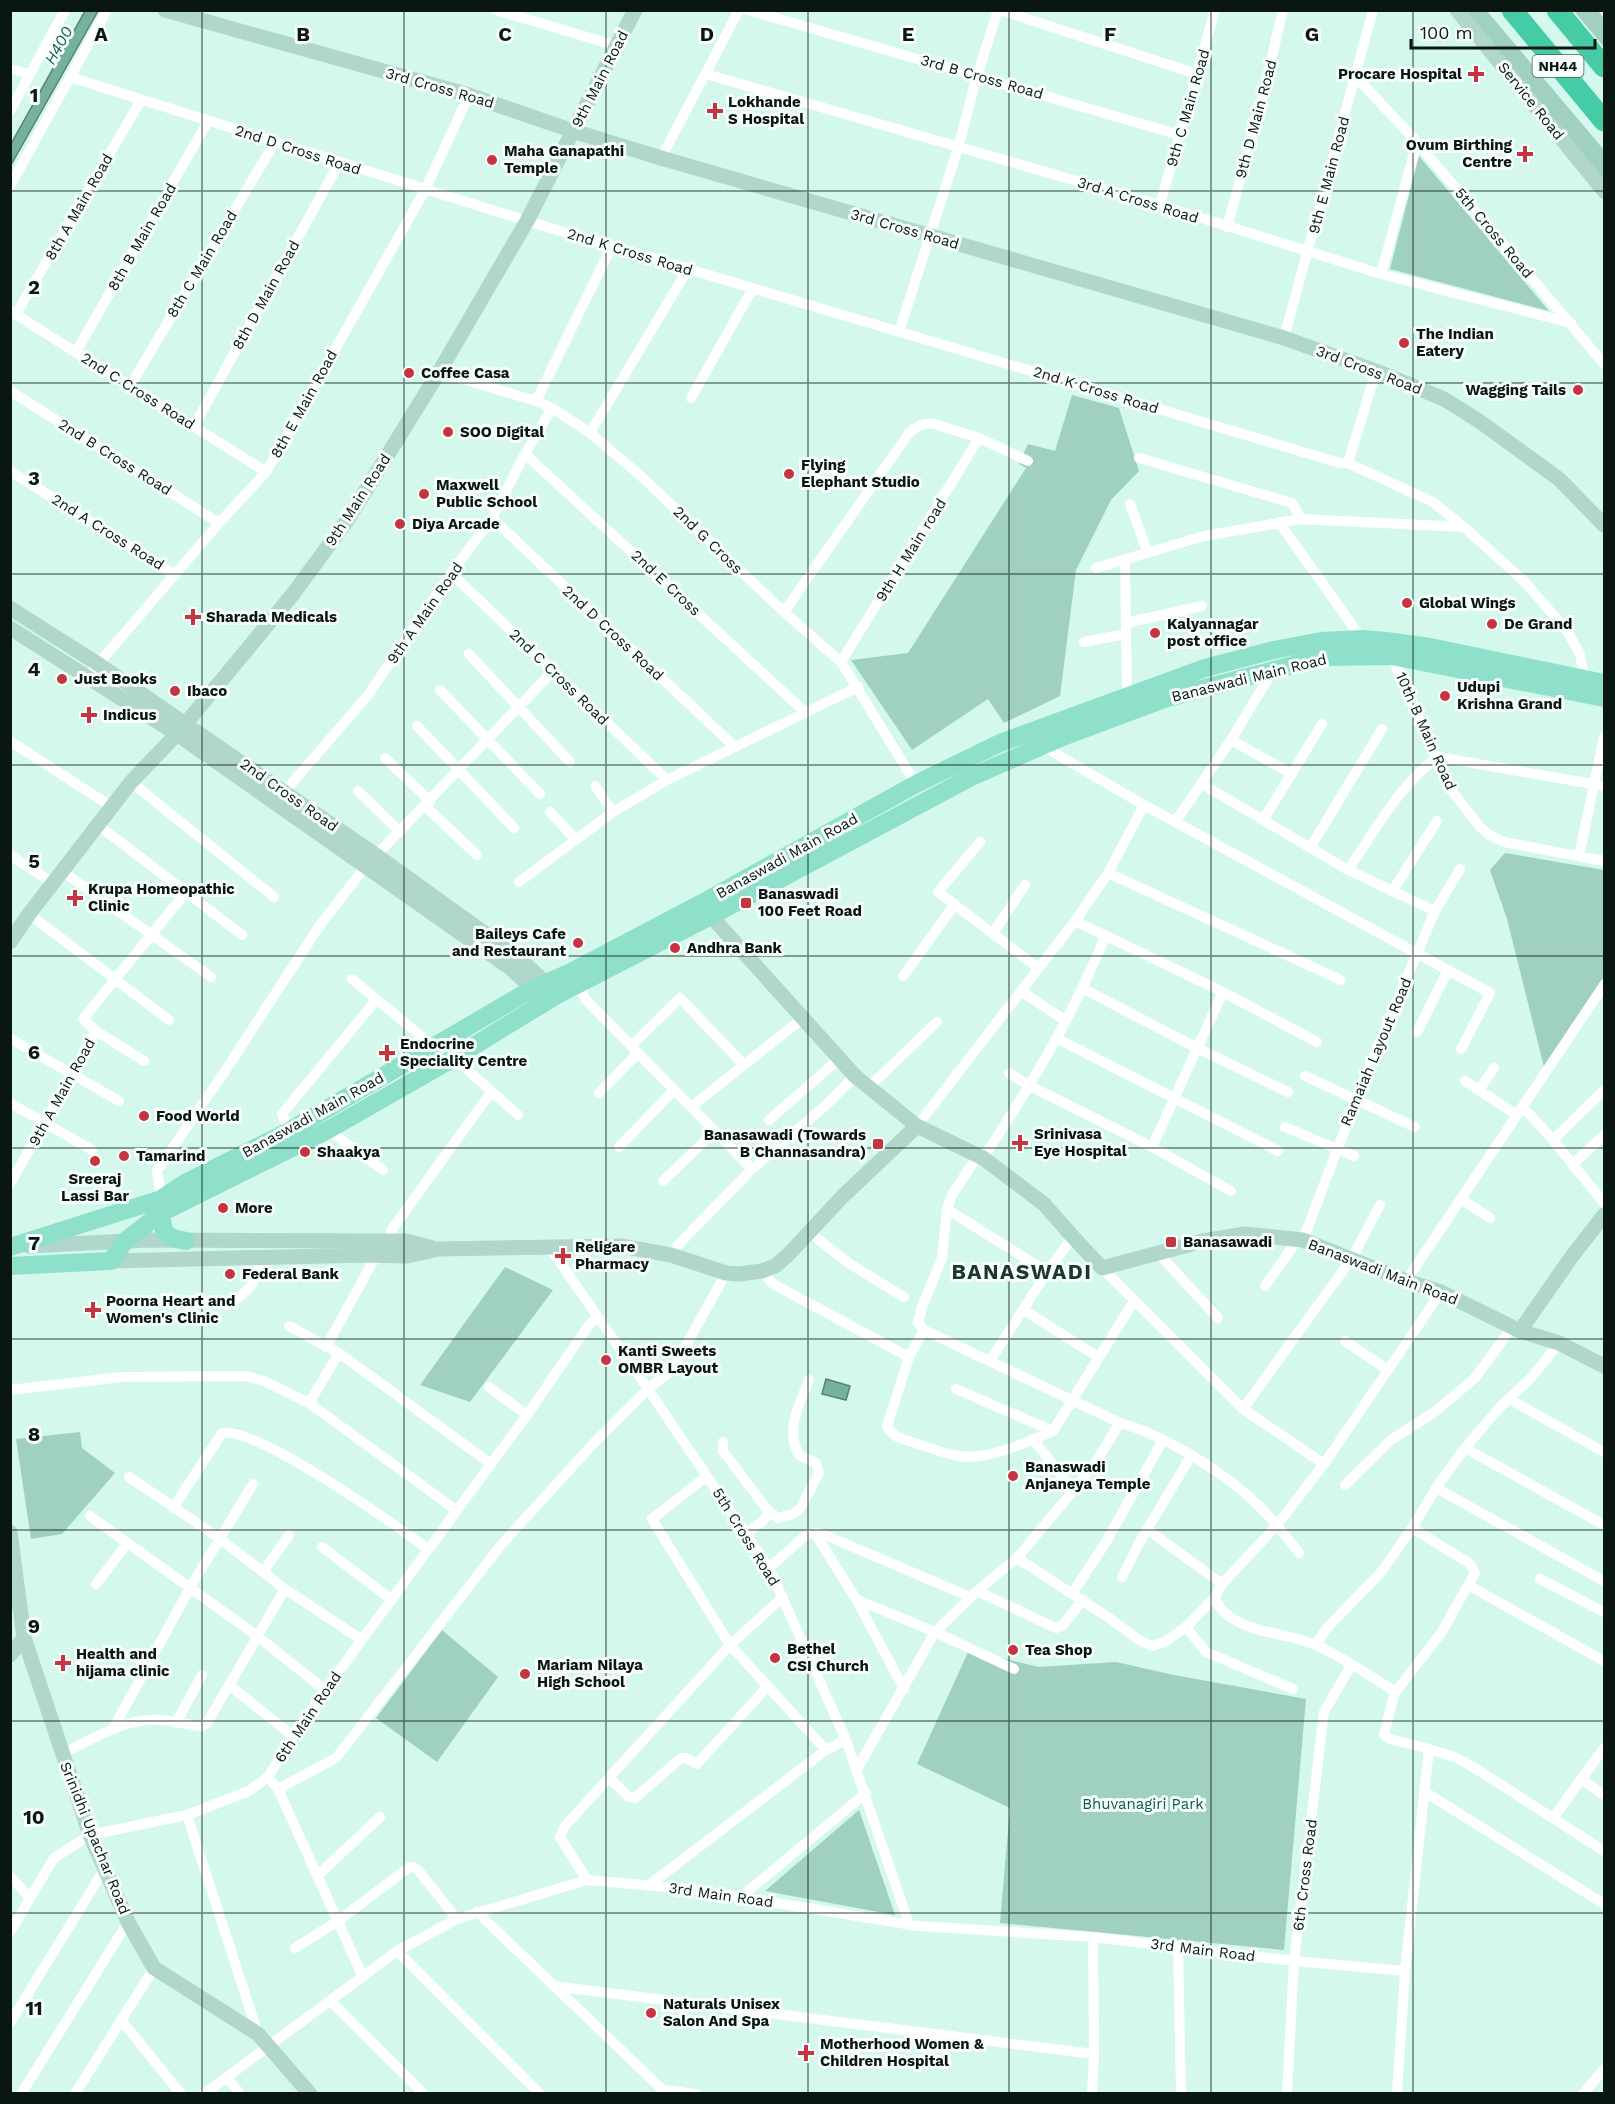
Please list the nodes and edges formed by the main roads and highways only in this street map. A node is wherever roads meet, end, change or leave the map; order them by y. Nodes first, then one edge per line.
1 (1512, 10) edge
2 (1557, 10) edge
3 (1605, 67) edge
4 (1605, 121) edge
5 (1389, 648) junction
6 (1605, 683) edge
7 (1605, 698) edge
8 (1037, 738) junction
9 (574, 979) junction
10 (546, 992) junction
11 (161, 1206) junction
12 (186, 1241) road end
13 (13, 1246) edge
14 (10, 1266) edge

1 - 4 highway, NH44
2 - 3 highway, NH44
5 - 6 main road, Banaswadi Main Road
5 - 7 main road, Banaswadi Main Road
5 - 8 main road, Banaswadi Main Road
5 - 8 main road, Banaswadi Main Road
8 - 9 main road, Banaswadi Main Road
8 - 9 main road, Banaswadi Main Road
9 - 10 main road, Banaswadi Main Road
10 - 11 main road, Banaswadi Main Road
10 - 11 main road, Banaswadi Main Road
11 - 12 main road
11 - 13 main road, Banaswadi Main Road
11 - 14 main road, Banaswadi Main Road

